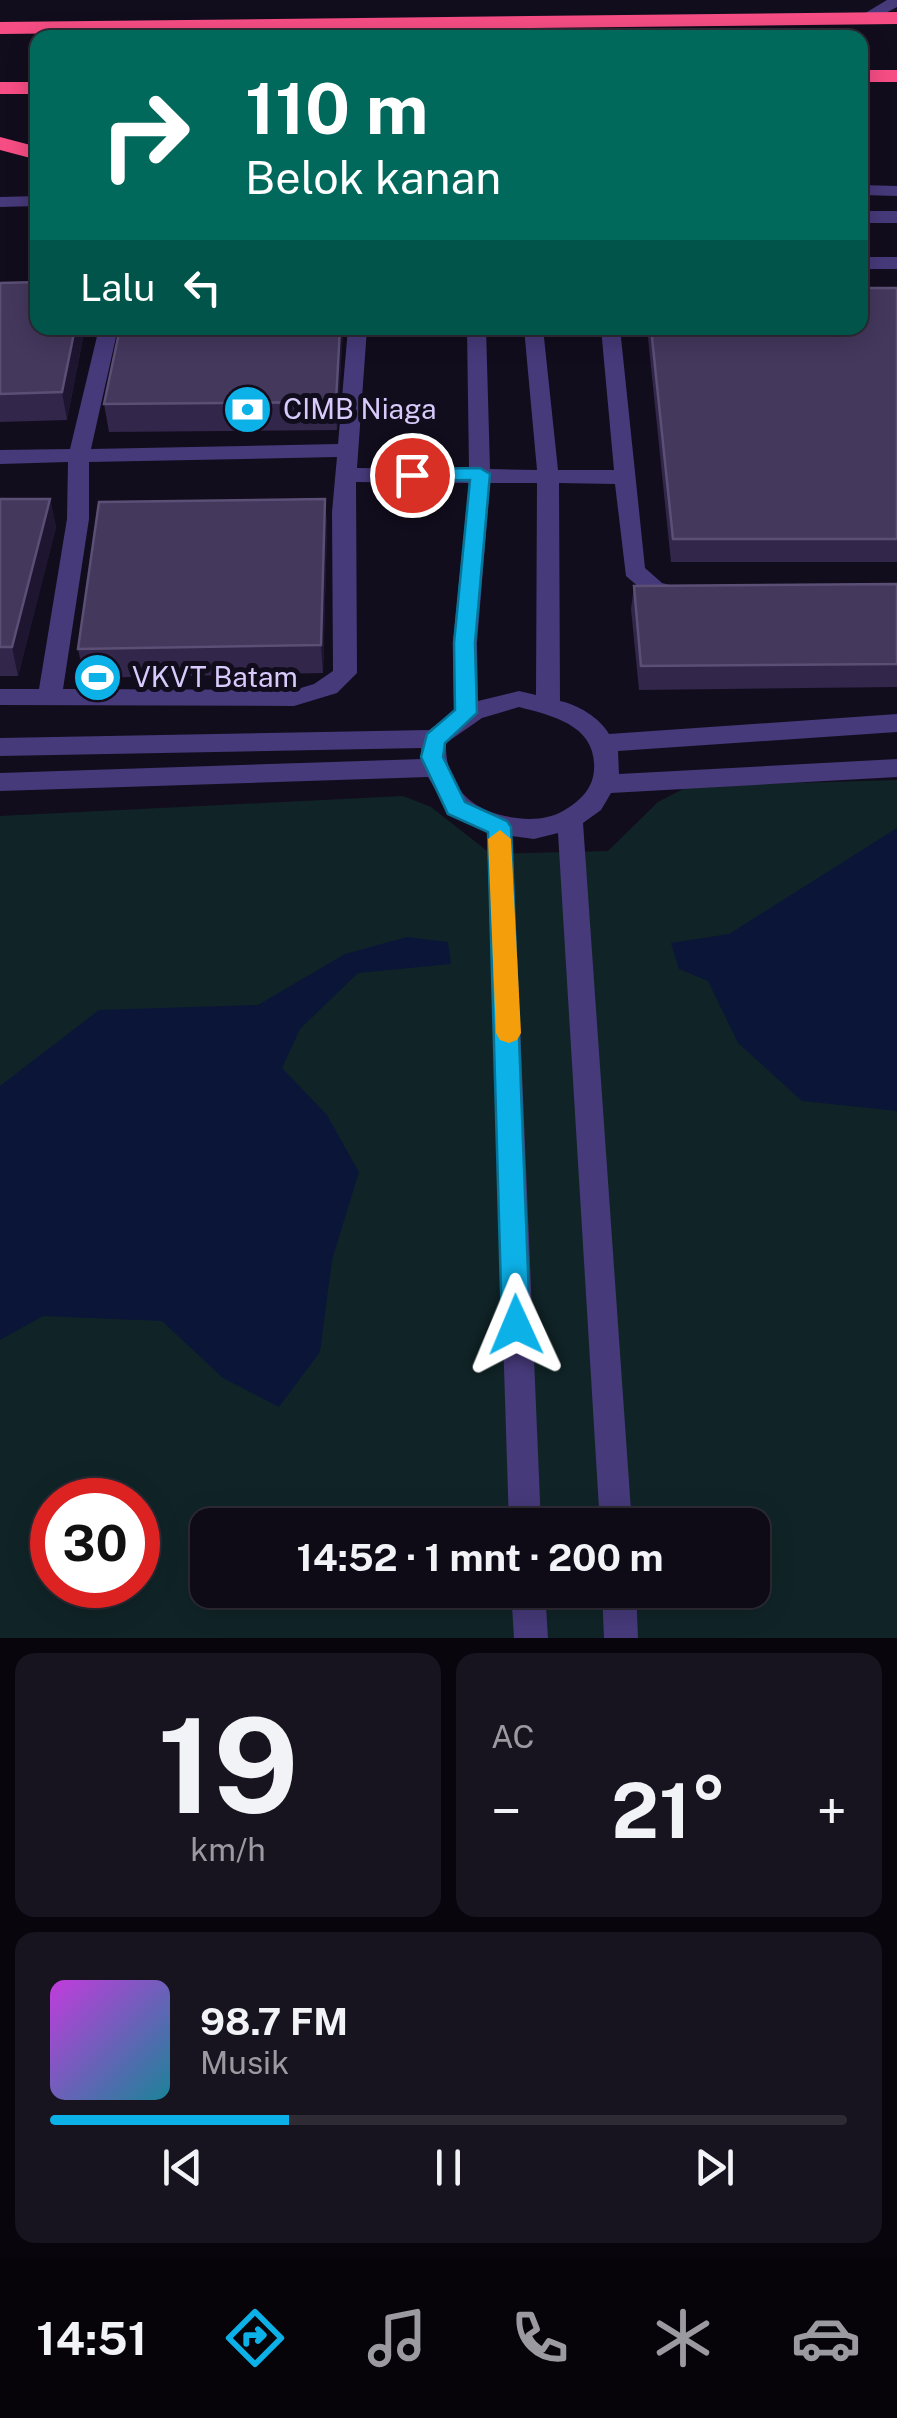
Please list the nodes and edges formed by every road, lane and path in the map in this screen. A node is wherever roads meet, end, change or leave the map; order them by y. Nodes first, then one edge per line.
1 (897, 1) edge
2 (865, 18) junction
3 (897, 18) edge
4 (0, 28) edge
5 (868, 76) edge
6 (897, 76) edge
7 (0, 88) edge
8 (30, 88) edge
9 (0, 143) edge
10 (30, 152) edge
11 (868, 190) edge
12 (897, 191) edge
13 (0, 202) edge
14 (30, 202) edge
15 (897, 217) edge
16 (868, 218) edge
17 (897, 263) edge
18 (868, 264) edge
19 (106, 335) edge
20 (357, 335) edge
21 (476, 335) edge
22 (535, 335) edge
23 (612, 335) edge
24 (348, 450) junction
25 (79, 455) junction
26 (0, 457) edge
27 (480, 474) junction
28 (345, 475) junction
29 (548, 475) junction
30 (626, 477) junction
31 (711, 595) edge
32 (50, 696) junction
33 (0, 697) edge
34 (548, 702) junction
35 (466, 713) junction
36 (897, 723) edge
37 (434, 739) junction
38 (605, 743) junction
39 (0, 747) edge
40 (434, 768) junction
41 (897, 768) edge
42 (0, 782) edge
43 (606, 784) junction
44 (570, 819) junction
45 (499, 827) junction
46 (524, 1508) edge
47 (615, 1508) edge
48 (529, 1608) edge
49 (620, 1608) edge
50 (530, 1638) edge
51 (621, 1638) edge

1 - 2 street
2 - 3 highway
2 - 4 highway
5 - 6 highway
7 - 8 highway
9 - 10 highway
11 - 12 street
13 - 14 street
15 - 16 street
17 - 18 street
19 - 25 street
20 - 24 street
21 - 27 street
22 - 29 street
23 - 30 street
24 - 25 street
24 - 28 street
25 - 26 street
25 - 32 street
27 - 28 street
27 - 29 street
27 - 35 street
28 - 32 street
29 - 30 street
29 - 34 street
30 - 31 street
32 - 33 street
34 - 35 street
34 - 38 street
35 - 37 street
36 - 38 street
37 - 39 street
37 - 40 street
38 - 43 street
40 - 42 street
40 - 45 street
41 - 43 street
43 - 44 street
44 - 45 street
44 - 47 street
45 - 46 street
48 - 50 street
49 - 51 street

